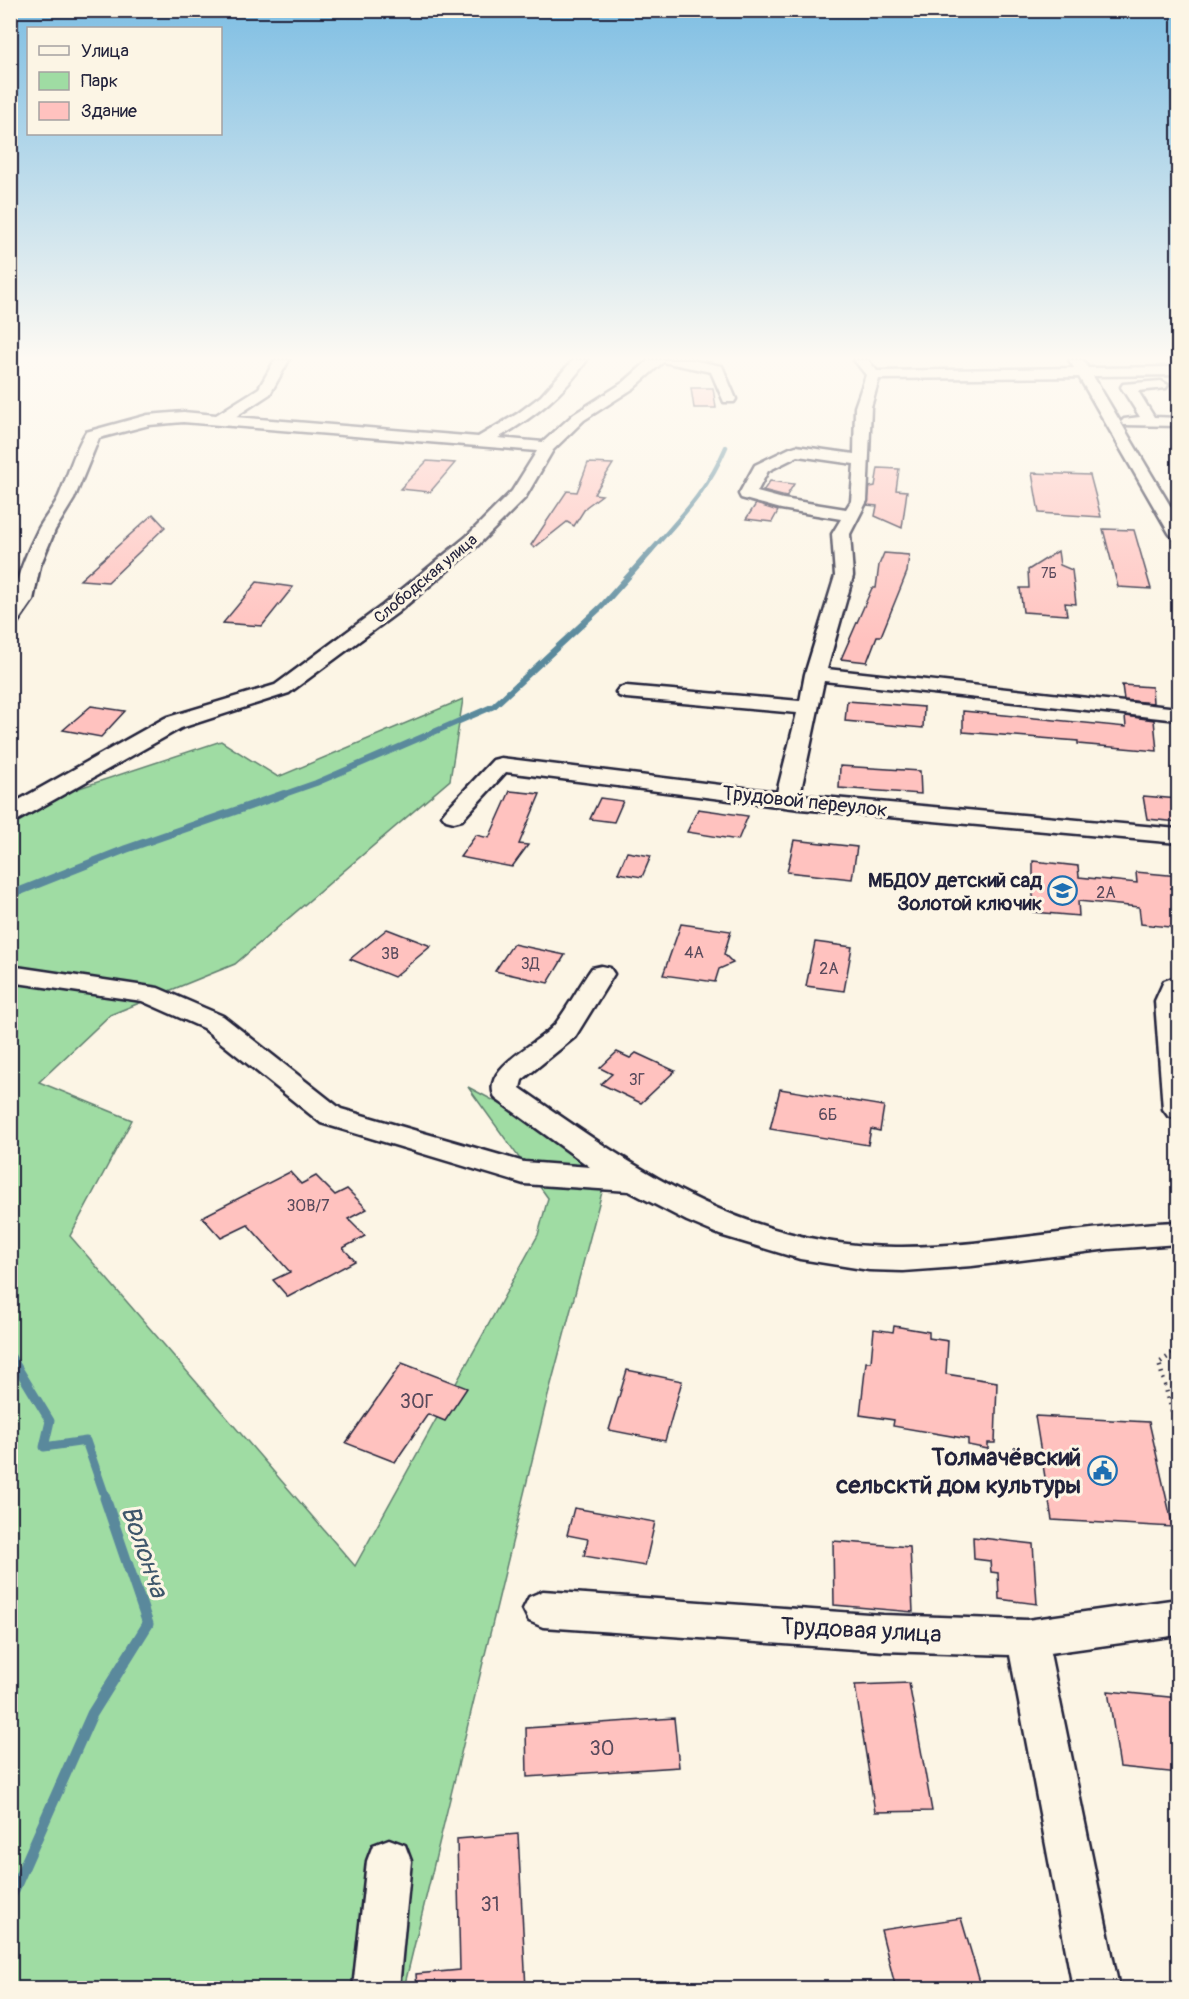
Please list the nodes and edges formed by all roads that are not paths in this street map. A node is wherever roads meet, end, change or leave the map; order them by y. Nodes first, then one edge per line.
1 (85, 453) edge
2 (543, 453) edge
3 (791, 453) edge
4 (813, 453) edge
5 (862, 453) edge
6 (1131, 453) edge
7 (862, 460) junction
8 (1155, 494) junction
9 (1179, 494) edge
10 (851, 514) junction
11 (1179, 532) edge
12 (20, 577) edge
13 (10, 620) edge
14 (815, 674) junction
15 (626, 692) dead end
16 (809, 708) junction
17 (1179, 714) edge
18 (787, 800) junction
19 (10, 815) edge
20 (454, 815) dead end
21 (1179, 836) edge
22 (10, 974) edge
23 (601, 974) dead end
24 (1179, 984) edge
25 (1179, 1109) edge
26 (636, 1182) junction
27 (1179, 1233) edge
28 (543, 1609) dead end
29 (1179, 1617) edge
30 (1027, 1638) junction
31 (389, 1861) dead end
32 (376, 1989) edge
33 (1096, 1989) edge

1 - 12 street
2 - 19 street, Слободская улица
3 - 10 street
4 - 7 street
5 - 7 street
6 - 8 street
7 - 10 street
8 - 9 street
8 - 11 street
10 - 14 street
12 - 13 street
14 - 16 street
14 - 17 street
15 - 16 street
16 - 18 street
18 - 20 street, Трудовой переулок
18 - 21 street, Трудовой переулок
22 - 26 street
23 - 26 street
24 - 25 street
26 - 27 street
28 - 30 street, Трудовая улица
29 - 30 street, Трудовая улица
30 - 33 street
31 - 32 street

